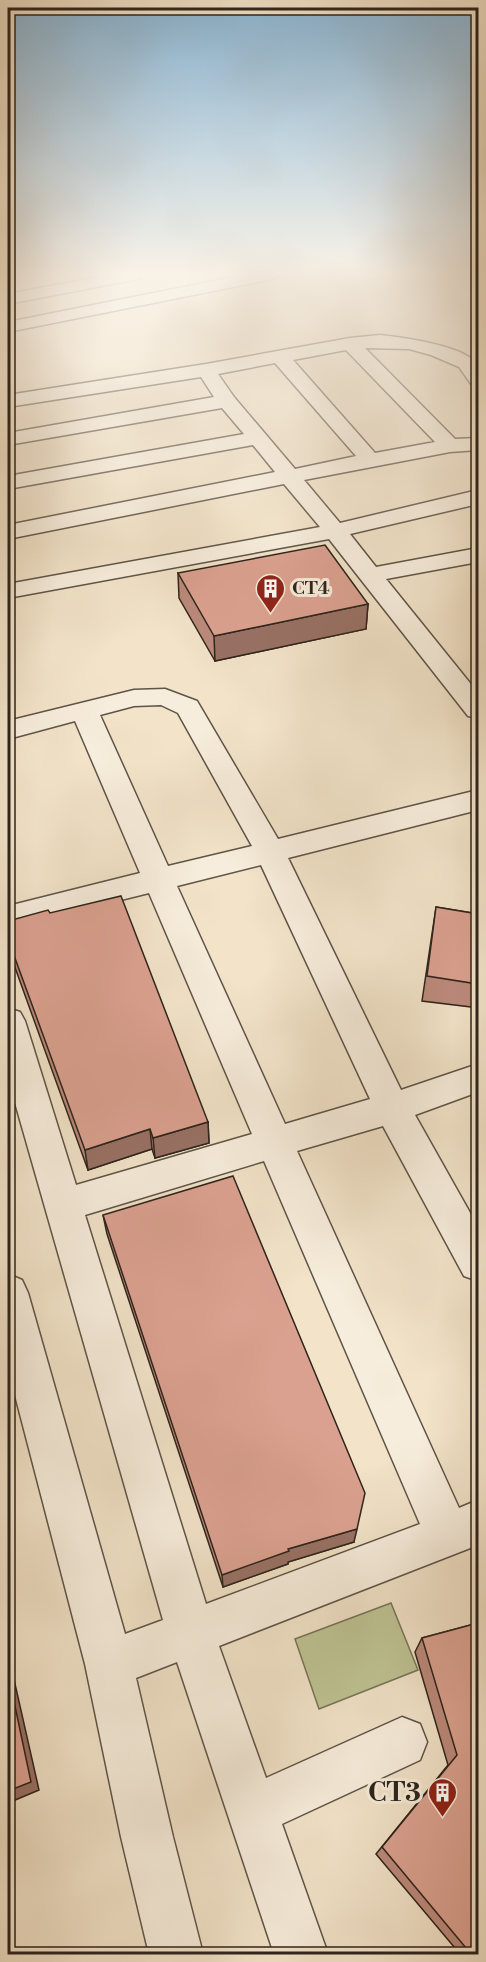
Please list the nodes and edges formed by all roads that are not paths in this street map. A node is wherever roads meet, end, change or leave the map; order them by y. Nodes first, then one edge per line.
1 (138, 367) edge
2 (226, 367) edge
3 (288, 367) edge
4 (372, 367) edge
5 (469, 367) edge
6 (206, 370) junction
7 (478, 380) edge
8 (8, 388) edge
9 (8, 400) edge
10 (227, 401) junction
11 (258, 438) junction
12 (8, 439) edge
13 (478, 444) edge
14 (450, 446) junction
15 (370, 460) junction
16 (289, 477) junction
17 (8, 483) edge
18 (478, 497) edge
19 (335, 531) junction
20 (8, 532) edge
21 (476, 558) edge
22 (369, 575) junction
23 (8, 591) edge
24 (84, 710) junction
25 (478, 710) edge
26 (8, 730) edge
27 (478, 800) edge
28 (270, 852) junction
29 (159, 880) junction
30 (8, 917) edge
31 (8, 1021) edge
32 (478, 1078) edge
33 (392, 1108) junction
34 (274, 1142) junction
35 (64, 1205) junction
36 (478, 1263) edge
37 (8, 1293) edge
38 (16, 1356) edge
39 (463, 1529) edge
40 (191, 1633) junction
41 (109, 1664) junction
42 (402, 1742) dead end
43 (252, 1811) junction
44 (176, 1954) edge
45 (301, 1954) edge

1 - 8 street
2 - 6 street
3 - 15 street
4 - 14 street
5 - 7 street
6 - 9 street
6 - 10 street
10 - 11 street
10 - 12 street
11 - 16 street
11 - 17 street
13 - 14 street
14 - 15 street
15 - 16 street
16 - 19 street
16 - 20 street
18 - 19 street
19 - 22 street
19 - 23 street
21 - 22 street
22 - 25 street
24 - 26 street
24 - 28 street
24 - 29 street
27 - 28 street
28 - 29 street
28 - 33 street
29 - 30 street
29 - 34 street
31 - 35 street
32 - 33 street
33 - 34 street
33 - 36 street
34 - 35 street
34 - 39 street
35 - 40 street
37 - 38 street
38 - 41 street
39 - 40 street
40 - 41 street
40 - 43 street
41 - 44 street
42 - 43 street
43 - 45 street

